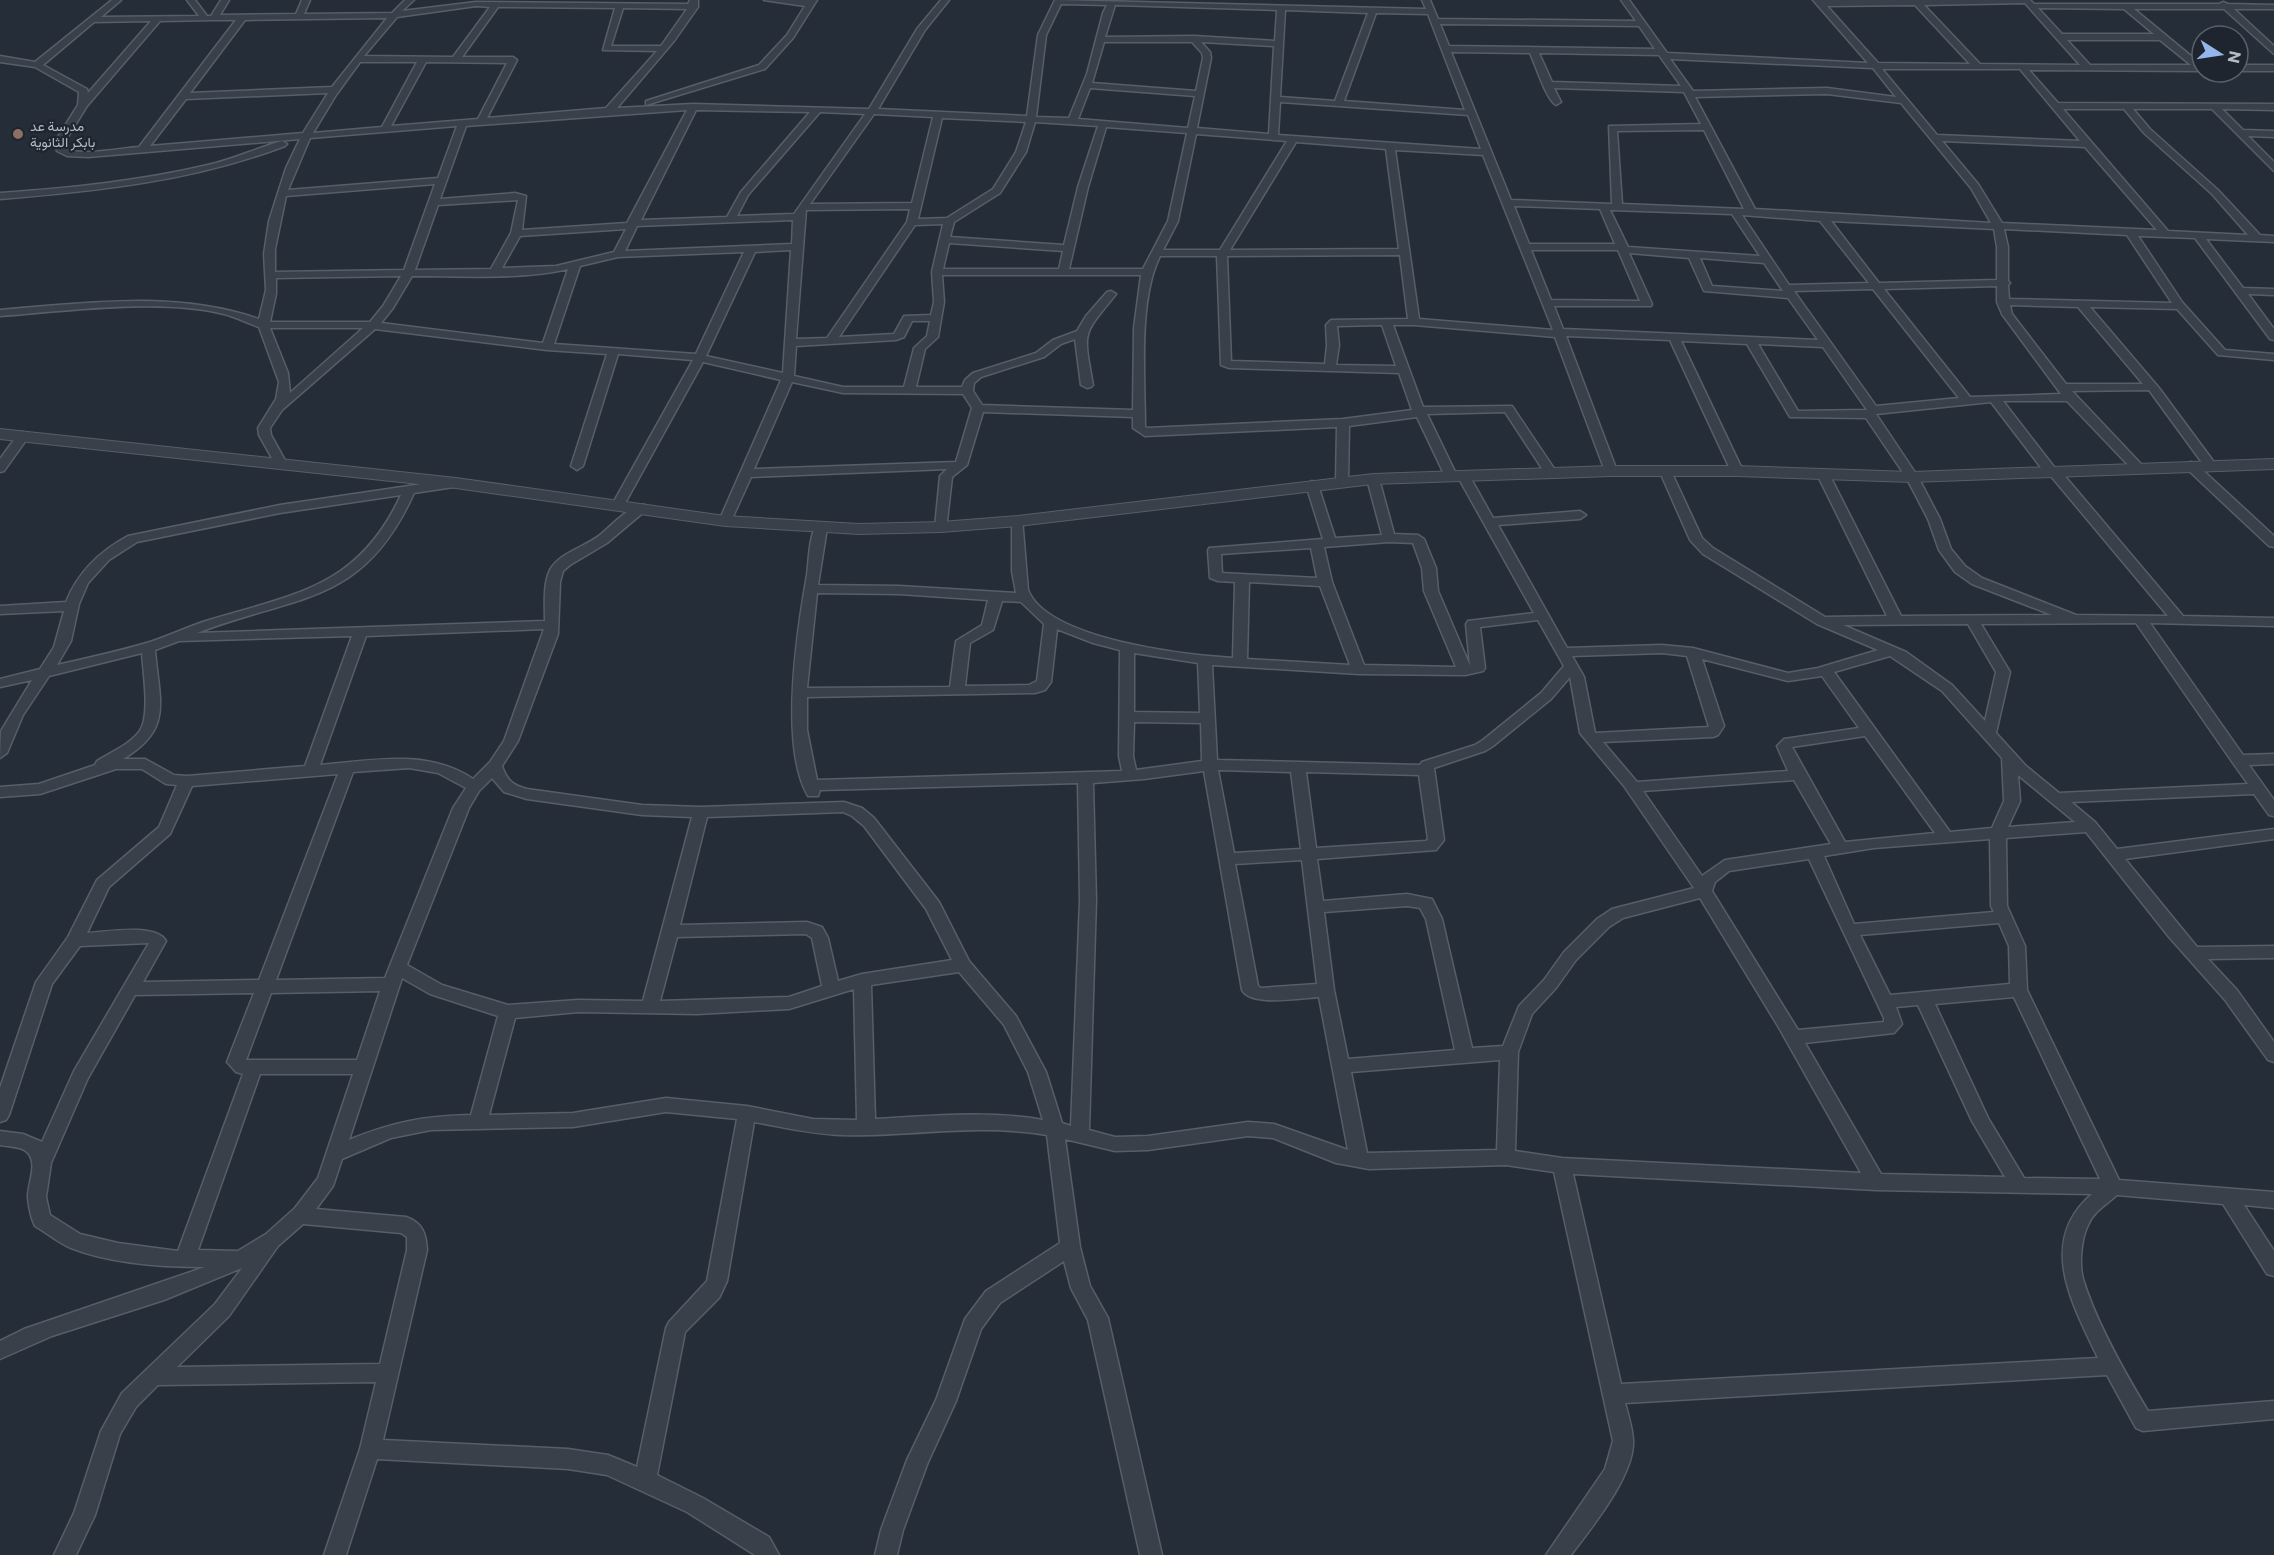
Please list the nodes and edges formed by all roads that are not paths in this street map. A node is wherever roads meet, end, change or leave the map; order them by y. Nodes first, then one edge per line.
1 (117, 0) edge
2 (191, 0) edge
3 (225, 0) edge
4 (306, 0) edge
5 (410, 0) edge
6 (768, 0) edge
7 (945, 0) edge
8 (1426, 0) edge
9 (1625, 0) edge
10 (2219, 0) edge
11 (1058, 1) edge
12 (1113, 1) edge
13 (811, 2) edge
14 (1819, 2) edge
15 (1917, 2) junction
16 (2028, 2) edge
17 (563, 3) edge
18 (694, 3) edge
19 (2099, 3) edge
20 (2157, 3) edge
21 (495, 5) junction
22 (1278, 5) edge
23 (620, 6) junction
24 (2126, 6) junction
25 (2226, 7) junction
26 (2274, 7) edge
27 (1373, 10) junction
28 (393, 15) junction
29 (1433, 16) junction
30 (299, 17) junction
31 (209, 18) junction
32 (242, 18) junction
33 (158, 19) junction
34 (92, 20) junction
35 (1642, 24) junction
36 (2257, 34) junction
37 (2274, 34) edge
38 (2060, 37) junction
39 (2162, 37) junction
40 (1194, 39) junction
41 (1100, 40) junction
42 (1278, 44) junction
43 (662, 49) junction
44 (1446, 49) junction
45 (1533, 50) junction
46 (2274, 51) edge
47 (1664, 54) junction
48 (0, 59) edge
49 (357, 59) junction
50 (423, 59) junction
51 (456, 59) junction
52 (2190, 59) edge
53 (37, 65) junction
54 (1876, 66) junction
55 (1979, 68) junction
56 (2190, 68) edge
57 (2250, 68) edge
58 (2274, 68) edge
59 (2024, 69) junction
60 (2089, 69) junction
61 (1547, 85) junction
62 (1086, 86) junction
63 (334, 90) junction
64 (1689, 92) junction
65 (1199, 94) junction
66 (183, 96) junction
67 (1275, 99) junction
68 (1902, 100) junction
69 (1556, 102) dead end
70 (1339, 104) junction
71 (83, 105) junction
72 (2056, 106) junction
73 (2126, 106) junction
74 (2215, 106) junction
75 (2274, 106) edge
76 (693, 107) junction
77 (629, 109) junction
78 (818, 109) junction
79 (609, 111) junction
80 (872, 111) junction
81 (1471, 113) junction
82 (938, 115) junction
83 (1031, 119) junction
84 (1072, 121) junction
85 (481, 122) junction
86 (1103, 123) junction
87 (462, 124) junction
88 (1707, 127) junction
89 (1191, 130) junction
90 (384, 131) junction
91 (2240, 133) junction
92 (2274, 134) edge
93 (300, 137) junction
94 (1273, 137) junction
95 (1934, 138) junction
96 (1293, 139) junction
97 (2088, 144) junction
98 (1390, 147) junction
99 (142, 150) junction
100 (1487, 152) junction
101 (2274, 168) edge
102 (441, 181) junction
103 (282, 193) junction
104 (0, 196) edge
105 (434, 202) junction
106 (1507, 203) junction
107 (917, 206) junction
108 (1603, 206) junction
109 (1617, 207) junction
110 (1735, 211) junction
111 (800, 212) junction
112 (1751, 212) junction
113 (1823, 218) junction
114 (731, 219) junction
115 (949, 221) junction
116 (912, 222) junction
117 (631, 224) junction
118 (1998, 225) junction
119 (516, 233) junction
120 (2131, 233) junction
121 (2165, 234) junction
122 (2198, 235) junction
123 (2257, 238) junction
124 (2274, 238) edge
125 (945, 240) junction
126 (797, 247) junction
127 (1525, 247) junction
128 (1068, 248) junction
129 (750, 249) junction
130 (1624, 249) junction
131 (1402, 252) junction
132 (1158, 253) junction
133 (618, 254) junction
134 (1222, 254) junction
135 (1693, 255) junction
136 (1767, 261) junction
137 (575, 265) junction
138 (495, 272) junction
139 (937, 272) junction
140 (1147, 272) junction
141 (1063, 273) junction
142 (408, 274) junction
143 (270, 275) junction
144 (2005, 283) junction
145 (1874, 285) junction
146 (1788, 291) junction
147 (2240, 291) junction
148 (2274, 292) edge
149 (1111, 294) dead end
150 (2002, 302) junction
151 (1547, 303) junction
152 (2082, 305) junction
153 (2180, 306) junction
154 (0, 313) edge
155 (936, 318) junction
156 (1386, 322) junction
157 (1414, 322) junction
158 (264, 325) junction
159 (373, 325) junction
160 (1560, 333) junction
161 (1079, 334) junction
162 (2274, 336) edge
163 (1674, 337) junction
164 (831, 340) junction
165 (790, 343) junction
166 (1752, 343) junction
167 (1826, 344) junction
168 (547, 346) junction
169 (614, 350) junction
170 (2274, 357) edge
171 (700, 358) junction
172 (1330, 367) junction
173 (1401, 369) junction
174 (788, 377) junction
175 (1087, 385) dead end
176 (2152, 387) junction
177 (909, 391) junction
178 (968, 391) junction
179 (2066, 392) junction
180 (1994, 398) junction
181 (1967, 401) junction
182 (280, 407) junction
183 (978, 408) junction
184 (1419, 412) junction
185 (1871, 412) junction
186 (1138, 414) junction
187 (1343, 423) junction
188 (0, 434) edge
189 (23, 436) junction
190 (281, 464) junction
191 (2274, 464) edge
192 (961, 465) junction
193 (2191, 465) junction
194 (2210, 465) junction
195 (577, 466) dead end
196 (2137, 467) junction
197 (0, 468) edge
198 (1611, 471) junction
199 (1737, 471) junction
200 (2052, 471) junction
201 (746, 472) junction
202 (1666, 472) junction
203 (1551, 473) junction
204 (1823, 474) junction
205 (1458, 476) junction
206 (1912, 477) junction
207 (1372, 479) junction
208 (1342, 482) junction
209 (456, 483) junction
210 (1311, 485) junction
211 (410, 489) junction
212 (618, 505) junction
213 (641, 508) junction
214 (1580, 515) dead end
215 (725, 521) junction
216 (1018, 521) junction
217 (1489, 522) junction
218 (941, 527) junction
219 (821, 528) junction
220 (1389, 538) junction
221 (1324, 542) junction
222 (2274, 543) edge
223 (1242, 579) junction
224 (1325, 582) junction
225 (810, 589) junction
226 (996, 596) junction
227 (1024, 598) junction
228 (72, 606) junction
229 (0, 610) edge
230 (1540, 616) junction
231 (2073, 619) junction
232 (2140, 619) junction
233 (1972, 620) junction
234 (2179, 620) junction
235 (1822, 621) junction
236 (1896, 621) junction
237 (2274, 622) edge
238 (1051, 624) junction
239 (552, 625) junction
240 (360, 632) junction
241 (172, 639) junction
242 (148, 647) junction
243 (1127, 649) junction
244 (1891, 651) junction
245 (1562, 652) junction
246 (1693, 652) junction
247 (1205, 658) junction
248 (1240, 662) junction
249 (1570, 666) junction
250 (1359, 670) junction
251 (1825, 670) junction
252 (1465, 671) junction
253 (44, 672) junction
254 (0, 683) edge
255 (957, 691) junction
256 (799, 693) junction
257 (1127, 717) junction
258 (1208, 718) junction
259 (1870, 731) junction
260 (1989, 733) junction
261 (1590, 738) junction
262 (0, 753) edge
263 (2009, 757) junction
264 (2274, 759) edge
265 (2238, 760) junction
266 (1210, 765) junction
267 (495, 766) junction
268 (1298, 766) junction
269 (348, 767) junction
270 (311, 770) junction
271 (1426, 770) junction
272 (89, 772) junction
273 (1130, 775) junction
274 (1798, 775) junction
275 (1085, 778) junction
276 (187, 780) junction
277 (810, 785) junction
278 (474, 787) junction
279 (1632, 787) junction
280 (2259, 789) junction
281 (0, 792) edge
282 (2054, 798) junction
283 (818, 806) junction
284 (2274, 811) edge
285 (701, 812) junction
286 (2090, 826) junction
287 (1998, 833) junction
288 (2274, 834) edge
289 (1946, 837) junction
290 (1841, 848) junction
291 (1814, 852) junction
292 (1309, 855) junction
293 (2114, 855) junction
294 (1228, 859) junction
295 (1704, 891) junction
296 (1315, 907) junction
297 (2003, 917) junction
298 (1849, 930) junction
299 (670, 931) junction
300 (75, 940) junction
301 (2274, 952) edge
302 (2194, 953) junction
303 (963, 965) junction
304 (398, 968) junction
305 (862, 980) junction
306 (391, 984) junction
307 (264, 988) junction
308 (132, 989) junction
309 (831, 989) junction
310 (1326, 990) junction
311 (2019, 990) junction
312 (1924, 999) junction
313 (1885, 1002) junction
314 (650, 1008) junction
315 (508, 1012) junction
316 (1793, 1037) junction
317 (1509, 1052) junction
318 (1466, 1055) junction
319 (2274, 1055) edge
320 (1341, 1066) junction
321 (254, 1067) junction
322 (363, 1067) junction
323 (747, 1113) junction
324 (0, 1115) edge
325 (478, 1122) junction
326 (866, 1128) junction
327 (1055, 1129) junction
328 (1080, 1136) junction
329 (0, 1138) edge
330 (333, 1155) junction
331 (1506, 1157) junction
332 (1359, 1160) junction
333 (42, 1163) junction
334 (1562, 1166) junction
335 (1876, 1182) junction
336 (2019, 1185) junction
337 (2113, 1187) junction
338 (2228, 1196) junction
339 (2274, 1200) edge
340 (301, 1216) junction
341 (274, 1239) junction
342 (1070, 1246) junction
343 (185, 1258) junction
344 (244, 1258) junction
345 (2274, 1268) edge
346 (1, 1350) edge
347 (2113, 1366) junction
348 (388, 1373) junction
349 (157, 1376) junction
350 (1613, 1394) junction
351 (2274, 1410) edge
352 (370, 1449) junction
353 (645, 1480) junction
354 (65, 1555) edge
355 (335, 1555) edge
356 (768, 1555) edge
357 (886, 1555) edge
358 (1151, 1555) edge
359 (1557, 1555) edge

1 - 34 street
2 - 31 street
3 - 31 street
4 - 30 street
5 - 28 street
6 - 13 street
7 - 80 street
8 - 29 street
9 - 35 street
10 - 25 street
11 - 12 street
11 - 83 street
12 - 22 street
12 - 41 street
13 - 77 street
14 - 15 street
14 - 54 street
15 - 16 street
15 - 55 street
16 - 19 street
16 - 38 street
17 - 21 street
17 - 23 street
18 - 23 street
18 - 43 street
19 - 24 street
20 - 24 street
20 - 25 street
21 - 28 street
21 - 51 street
22 - 27 street
22 - 42 street
23 - 43 street
24 - 39 street
25 - 26 street
25 - 36 street
27 - 29 street
27 - 70 street
28 - 30 street
28 - 49 street
29 - 35 street
29 - 44 street
30 - 32 street
31 - 32 street
31 - 33 street
32 - 66 street
33 - 34 street
33 - 71 street
34 - 53 street
35 - 47 street
36 - 37 street
36 - 46 street
38 - 39 street
38 - 60 street
39 - 52 street
40 - 41 street
40 - 42 street
40 - 65 street
41 - 62 street
42 - 67 street
43 - 79 street
44 - 45 street
44 - 81 street
45 - 47 street
45 - 61 street
47 - 54 street
47 - 64 street
48 - 53 street
49 - 50 street
49 - 63 street
50 - 51 street
50 - 90 street
51 - 85 street
53 - 71 street
54 - 55 street
54 - 68 street
55 - 59 street
56 - 60 street
57 - 58 street
59 - 60 street
59 - 72 street
61 - 64 street
61 - 69 street
62 - 65 street
62 - 84 street
63 - 66 street
63 - 93 street
64 - 68 street
64 - 88 street
65 - 89 street
66 - 99 street
67 - 70 street
67 - 94 street
68 - 95 street
70 - 81 street
71 - 99 street
72 - 73 street
72 - 97 street
73 - 74 street
73 - 123 street
74 - 75 street
74 - 91 street
76 - 77 street
76 - 78 street
76 - 117 street
77 - 79 street
78 - 80 street
78 - 114 street
79 - 85 street
80 - 82 street
80 - 111 street
81 - 100 street
82 - 83 street
82 - 107 street
83 - 84 street
83 - 115 street
84 - 86 street
85 - 87 street
86 - 89 street
86 - 128 street
87 - 90 street
87 - 102 street
88 - 109 street
88 - 112 street
89 - 94 street
89 - 132 street
90 - 93 street
91 - 92 street
91 - 101 street
93 - 99 street
93 - 103 street
93 - 104 street
94 - 96 street
95 - 97 street
95 - 118 street
96 - 98 street
96 - 134 street
97 - 121 street
98 - 100 street
98 - 131 street
100 - 106 street
102 - 103 street
102 - 105 street
103 - 143 street
105 - 119 street
105 - 142 street
106 - 108 street
106 - 127 street
107 - 111 street
107 - 116 street
108 - 109 street
108 - 130 street
109 - 110 street
110 - 112 street
110 - 136 street
111 - 114 street
111 - 126 street
112 - 113 street
113 - 118 street
113 - 145 street
114 - 117 street
115 - 116 street
115 - 125 street
116 - 164 street
117 - 119 street
117 - 133 street
118 - 120 street
118 - 144 street
119 - 138 street
120 - 121 street
120 - 153 street
121 - 122 street
122 - 123 street
122 - 147 street
123 - 124 street
125 - 128 street
125 - 139 street
126 - 129 street
126 - 165 street
127 - 130 street
127 - 151 street
128 - 141 street
129 - 133 street
129 - 171 street
130 - 135 street
130 - 151 street
131 - 134 street
131 - 157 street
132 - 134 street
132 - 140 street
133 - 137 street
134 - 172 street
135 - 136 street
135 - 146 street
136 - 146 street
137 - 138 street
137 - 168 street
138 - 142 street
139 - 141 street
139 - 155 street
140 - 141 street
140 - 186 street
142 - 143 street
142 - 159 street
143 - 158 street
144 - 145 street
144 - 150 street
145 - 146 street
145 - 181 street
146 - 167 street
147 - 148 street
147 - 162 street
149 - 161 street
150 - 152 street
150 - 179 street
151 - 160 street
152 - 153 street
152 - 176 street
153 - 170 street
154 - 158 street
155 - 164 street
155 - 177 street
156 - 157 street
156 - 172 street
156 - 173 street
157 - 160 street
158 - 159 street
158 - 182 street
159 - 168 street
159 - 182 street
160 - 163 street
160 - 198 street
161 - 175 street
161 - 178 street
163 - 166 street
163 - 199 street
164 - 165 street
165 - 174 street
166 - 167 street
166 - 185 street
167 - 185 street
168 - 169 street
169 - 171 street
169 - 195 street
171 - 174 street
171 - 212 street
172 - 173 street
173 - 184 street
174 - 177 street
174 - 201 street
176 - 179 street
176 - 194 street
177 - 178 street
178 - 183 street
179 - 180 street
179 - 196 street
180 - 181 street
180 - 200 street
181 - 185 street
182 - 190 street
183 - 186 street
183 - 192 street
184 - 187 street
184 - 203 street
184 - 205 street
185 - 206 street
186 - 187 street
187 - 208 street
188 - 189 street
189 - 190 street
189 - 197 street
190 - 209 street
191 - 194 street
192 - 201 street
192 - 218 street
193 - 194 street
193 - 196 street
193 - 222 street
196 - 200 street
198 - 202 street
198 - 203 street
199 - 202 street
199 - 204 street
200 - 206 street
200 - 234 street
201 - 215 street
202 - 235 street
203 - 205 street
204 - 206 street
204 - 236 street
205 - 207 street
205 - 217 street
206 - 231 street
207 - 208 street
207 - 220 street
208 - 210 street
209 - 211 street
209 - 212 street
210 - 216 street
210 - 221 street
211 - 228 street
211 - 241 street
212 - 213 street
213 - 215 street
213 - 239 street
214 - 217 street
215 - 219 street
216 - 218 street
216 - 227 street
217 - 230 street
218 - 219 street
219 - 225 street
220 - 221 street
220 - 252 street
221 - 223 street
221 - 224 street
223 - 224 street
223 - 248 street
224 - 250 street
225 - 226 street
225 - 256 street
226 - 227 street
226 - 255 street
227 - 238 street
228 - 229 street
228 - 253 street
230 - 245 street
230 - 252 street
231 - 232 street
231 - 233 street
232 - 234 street
232 - 265 street
233 - 236 street
233 - 260 street
234 - 237 street
235 - 236 street
235 - 244 street
238 - 243 street
238 - 255 street
239 - 240 street
239 - 267 street
240 - 241 street
240 - 270 street
241 - 242 street
242 - 253 street
242 - 272 street
243 - 247 street
243 - 257 street
244 - 251 street
244 - 260 street
245 - 246 street
245 - 249 street
246 - 251 street
246 - 261 street
247 - 248 street
247 - 258 street
248 - 250 street
249 - 261 street
249 - 271 street
250 - 252 street
251 - 259 street
253 - 254 street
253 - 262 street
255 - 256 street
256 - 277 street
257 - 258 street
257 - 273 street
258 - 266 street
259 - 274 street
259 - 289 street
260 - 263 street
261 - 279 street
263 - 282 street
263 - 287 street
264 - 265 street
265 - 280 street
266 - 268 street
266 - 273 street
266 - 294 street
267 - 278 street
267 - 285 street
268 - 271 street
268 - 292 street
269 - 270 street
269 - 278 street
269 - 307 street
270 - 276 street
271 - 292 street
272 - 276 street
272 - 281 street
273 - 275 street
274 - 279 street
274 - 290 street
275 - 277 street
275 - 328 street
276 - 300 street
277 - 283 street
278 - 304 street
279 - 295 street
280 - 282 street
280 - 284 street
282 - 286 street
283 - 285 street
283 - 303 street
285 - 299 street
286 - 287 street
286 - 293 street
287 - 289 street
287 - 297 street
288 - 293 street
289 - 290 street
290 - 291 street
291 - 295 street
291 - 298 street
292 - 294 street
292 - 296 street
293 - 302 street
294 - 310 street
295 - 316 street
295 - 317 street
296 - 310 street
296 - 318 street
297 - 298 street
297 - 311 street
298 - 313 street
299 - 309 street
299 - 314 street
300 - 308 street
300 - 324 street
301 - 302 street
302 - 319 street
303 - 305 street
303 - 327 street
304 - 306 street
304 - 315 street
305 - 309 street
305 - 326 street
306 - 307 street
306 - 322 street
307 - 308 street
307 - 321 street
308 - 333 street
309 - 314 street
310 - 320 street
311 - 312 street
311 - 337 street
312 - 313 street
312 - 336 street
313 - 316 street
314 - 315 street
315 - 325 street
316 - 335 street
317 - 318 street
317 - 331 street
318 - 320 street
320 - 332 street
321 - 322 street
321 - 343 street
322 - 330 street
323 - 325 street
323 - 326 street
323 - 353 street
325 - 330 street
326 - 327 street
327 - 328 street
327 - 342 street
328 - 332 street
329 - 333 street
330 - 340 street
331 - 332 street
331 - 334 street
333 - 343 street
334 - 335 street
334 - 350 street
335 - 336 street
336 - 337 street
337 - 338 street
337 - 347 street
338 - 339 street
338 - 345 street
340 - 341 street
340 - 348 street
341 - 344 street
341 - 349 street
342 - 357 street
342 - 358 street
343 - 344 street
344 - 346 street
347 - 350 street
347 - 351 street
348 - 349 street
348 - 352 street
349 - 354 street
350 - 359 street
352 - 353 street
352 - 355 street
353 - 356 street

